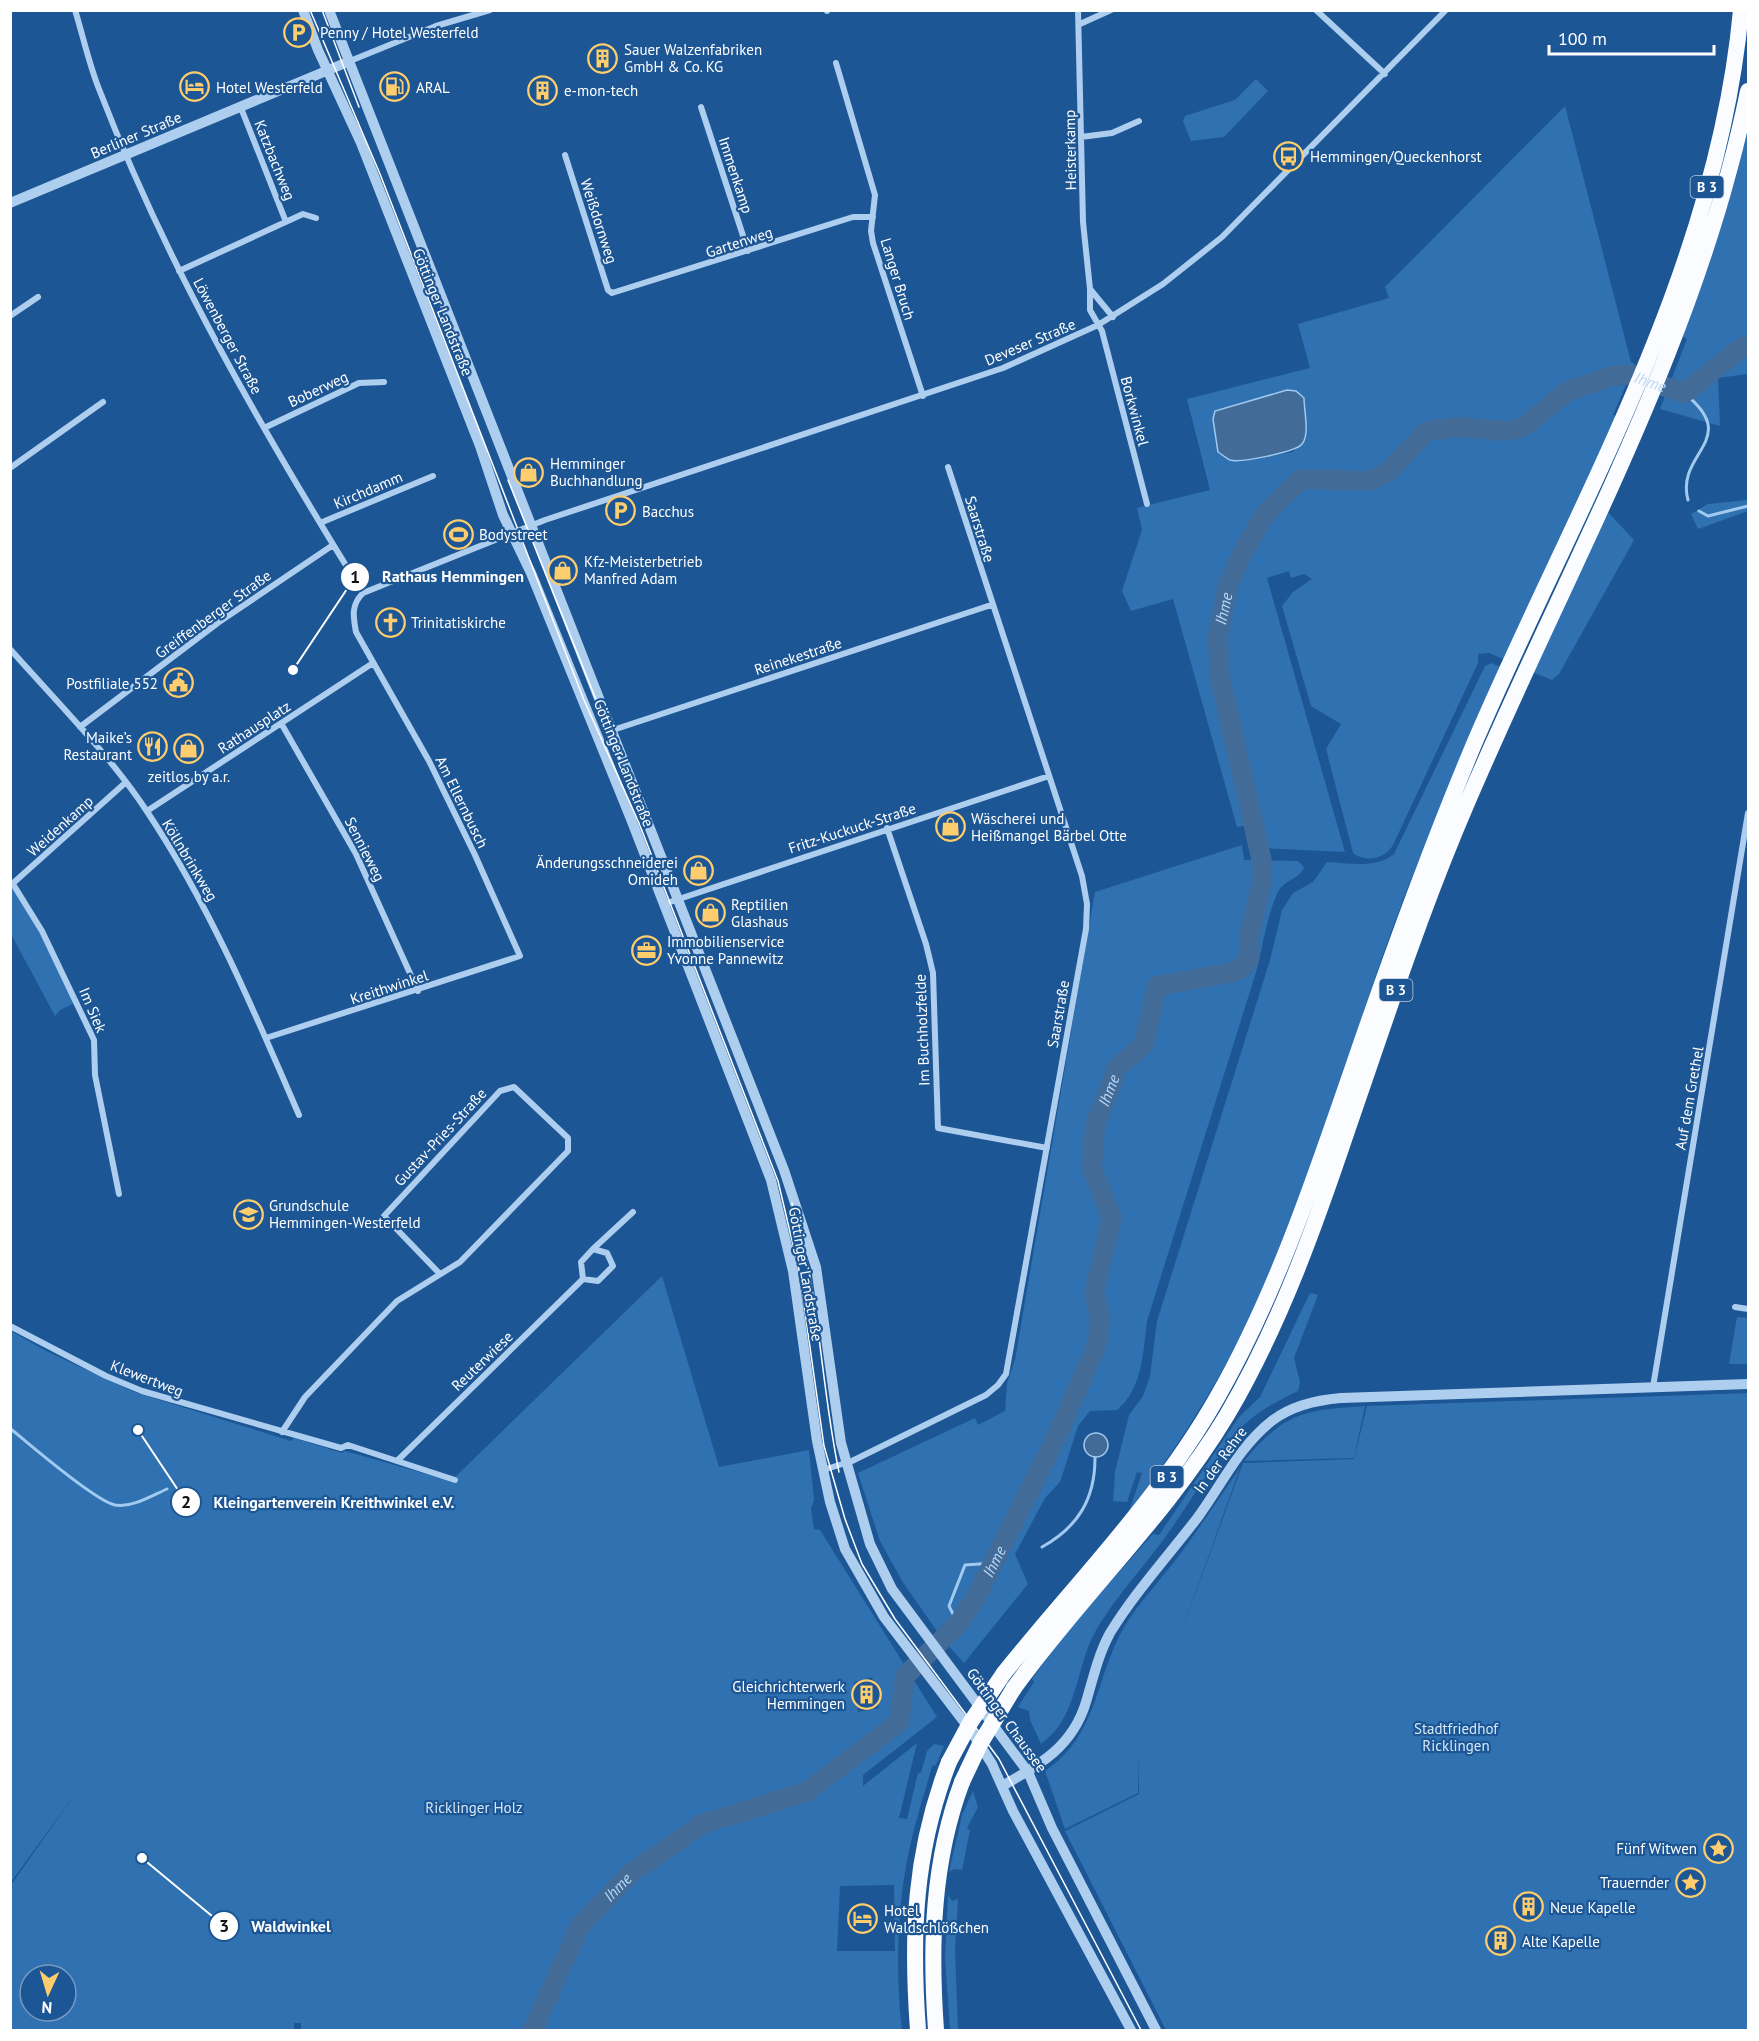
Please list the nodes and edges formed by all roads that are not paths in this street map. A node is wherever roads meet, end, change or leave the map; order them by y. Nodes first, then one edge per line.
1 (75, 10) edge
2 (303, 10) edge
3 (329, 10) edge
4 (490, 10) edge
5 (1078, 10) edge
6 (1111, 10) edge
7 (1316, 10) edge
8 (1446, 10) edge
9 (1741, 10) edge
10 (476, 12) edge
11 (1080, 24) junction
12 (350, 61) junction
13 (836, 63) dead end
14 (327, 70) junction
15 (1384, 74) junction
16 (1749, 91) edge
17 (700, 107) dead end
18 (241, 108) junction
19 (1139, 121) dead end
20 (1082, 137) junction
21 (126, 155) junction
22 (565, 156) dead end
23 (10, 203) edge
24 (873, 217) junction
25 (316, 218) dead end
26 (286, 222) junction
27 (748, 251) junction
28 (179, 271) junction
29 (1090, 289) junction
30 (612, 293) joint
31 (38, 297) dead end
32 (10, 316) edge
33 (1113, 317) junction
34 (1098, 325) junction
35 (1656, 361) junction
36 (384, 382) dead end
37 (923, 396) junction
38 (103, 402) dead end
39 (1638, 404) junction
40 (264, 428) junction
41 (948, 467) dead end
42 (10, 468) edge
43 (433, 476) dead end
44 (1147, 504) dead end
45 (320, 523) junction
46 (528, 526) junction
47 (512, 532) junction
48 (333, 545) junction
49 (363, 592) junction
50 (991, 605) junction
51 (10, 649) edge
52 (373, 663) junction
53 (281, 723) junction
54 (80, 727) junction
55 (613, 730) junction
56 (1049, 776) junction
57 (125, 783) junction
58 (147, 811) junction
59 (1749, 813) edge
60 (887, 828) junction
61 (12, 885) edge
62 (678, 899) junction
63 (664, 904) junction
64 (520, 956) joint
65 (418, 991) junction
66 (266, 1038) junction
67 (299, 1114) dead end
68 (1047, 1148) junction
69 (119, 1194) dead end
70 (633, 1212) dead end
71 (593, 1249) junction
72 (439, 1274) junction
73 (583, 1279) junction
74 (1735, 1307) dead end
75 (1749, 1309) edge
76 (10, 1326) edge
77 (1749, 1384) edge
78 (1653, 1387) junction
79 (282, 1432) junction
80 (397, 1461) junction
81 (846, 1464) junction
82 (824, 1470) junction
83 (455, 1480) dead end
84 (1028, 1772) junction
85 (1002, 1786) junction
86 (918, 2031) edge
87 (936, 2031) edge
88 (1131, 2031) edge
89 (1156, 2031) edge

1 - 21 street, Löwenberger Straße
2 - 14 street, Göttinger Landstraße
3 - 12 street, Göttinger Landstraße
4 - 10 street
5 - 11 street, Heisterkamp
6 - 11 street
7 - 15 street
8 - 15 street, Deveser Straße
9 - 35 highway, B 3
10 - 12 street
11 - 20 street, Heisterkamp
12 - 14 street, Berliner Straße
12 - 46 street, Göttinger Landstraße
13 - 24 street, Langer Bruch
14 - 18 street, Berliner Straße
14 - 47 street, Göttinger Landstraße
15 - 33 street, Deveser Straße
16 - 35 highway, B 3
17 - 27 street, Immenkamp
18 - 21 street, Berliner Straße
18 - 26 street, Katzbachweg
19 - 20 street
20 - 29 street, Heisterkamp
21 - 23 street, Berliner Straße
21 - 28 street, Löwenberger Straße
22 - 30 street, Weißdornweg
24 - 27 street, Gartenweg
24 - 37 street, Langer Bruch
25 - 26 street, Katzbachweg
26 - 28 street, Katzbachweg
27 - 30 street, Gartenweg
28 - 40 street, Löwenberger Straße
29 - 33 street
29 - 34 street, Heisterkamp
31 - 32 street
33 - 34 street, Deveser Straße
34 - 37 street, Deveser Straße
34 - 44 street, Borkwinkel
35 - 39 highway, B 3
36 - 40 street, Boberweg
37 - 46 street, Deveser Straße
38 - 42 street
39 - 86 highway, B 3, bridge
39 - 87 highway, B 3, bridge
40 - 45 street, Löwenberger Straße
41 - 50 street, Saarstraße
43 - 45 street, Kirchdamm
45 - 48 street, Kirchdamm
46 - 47 street
46 - 55 street, Göttinger Landstraße
47 - 49 street
47 - 63 street, Göttinger Landstraße
48 - 49 street, Kirchdamm
48 - 54 street, Greiffenberger Straße
49 - 52 street
50 - 55 street, Reinekestraße
50 - 56 street, Saarstraße
51 - 54 street, Köllnbrinkweg
52 - 53 street, Rathausplatz
52 - 64 street, Am Ellernbusch
53 - 58 street, Rathausplatz
53 - 65 street, Sennieweg
54 - 57 street, Köllnbrinkweg
55 - 62 street, Göttinger Landstraße
56 - 60 street, Fritz-Kuckuck-Straße
56 - 68 street, Saarstraße
57 - 58 street, Köllnbrinkweg
57 - 61 street, Weidenkamp
58 - 66 street, Köllnbrinkweg
59 - 78 street, Auf dem Grethel
60 - 62 street, Fritz-Kuckuck-Straße
60 - 68 street, Im Buchholzfelde
61 - 69 street, Im Siek
62 - 63 street, Fritz-Kuckuck-Straße
62 - 81 street, Göttinger Landstraße
63 - 82 street, Göttinger Landstraße
64 - 65 street, Kreithwinkel
65 - 66 street, Kreithwinkel
66 - 67 street, Köllnbrinkweg
68 - 81 street, Saarstraße
70 - 71 street
71 - 73 street
71 - 73 street, Reuterwiese
72 - 72 street, Gustav-Pries-Straße
72 - 79 street, Gustav-Pries-Straße
73 - 80 street, Reuterwiese
74 - 75 street
76 - 79 street, Klewertweg
77 - 78 street, In der Rehre
78 - 84 street, In der Rehre
79 - 80 street
80 - 83 street
81 - 82 street, Saarstraße
81 - 84 street, Göttinger Chaussee
82 - 85 street, Göttinger Landstraße
84 - 85 street, In der Rehre
84 - 89 street, Göttinger Chaussee
85 - 88 street

